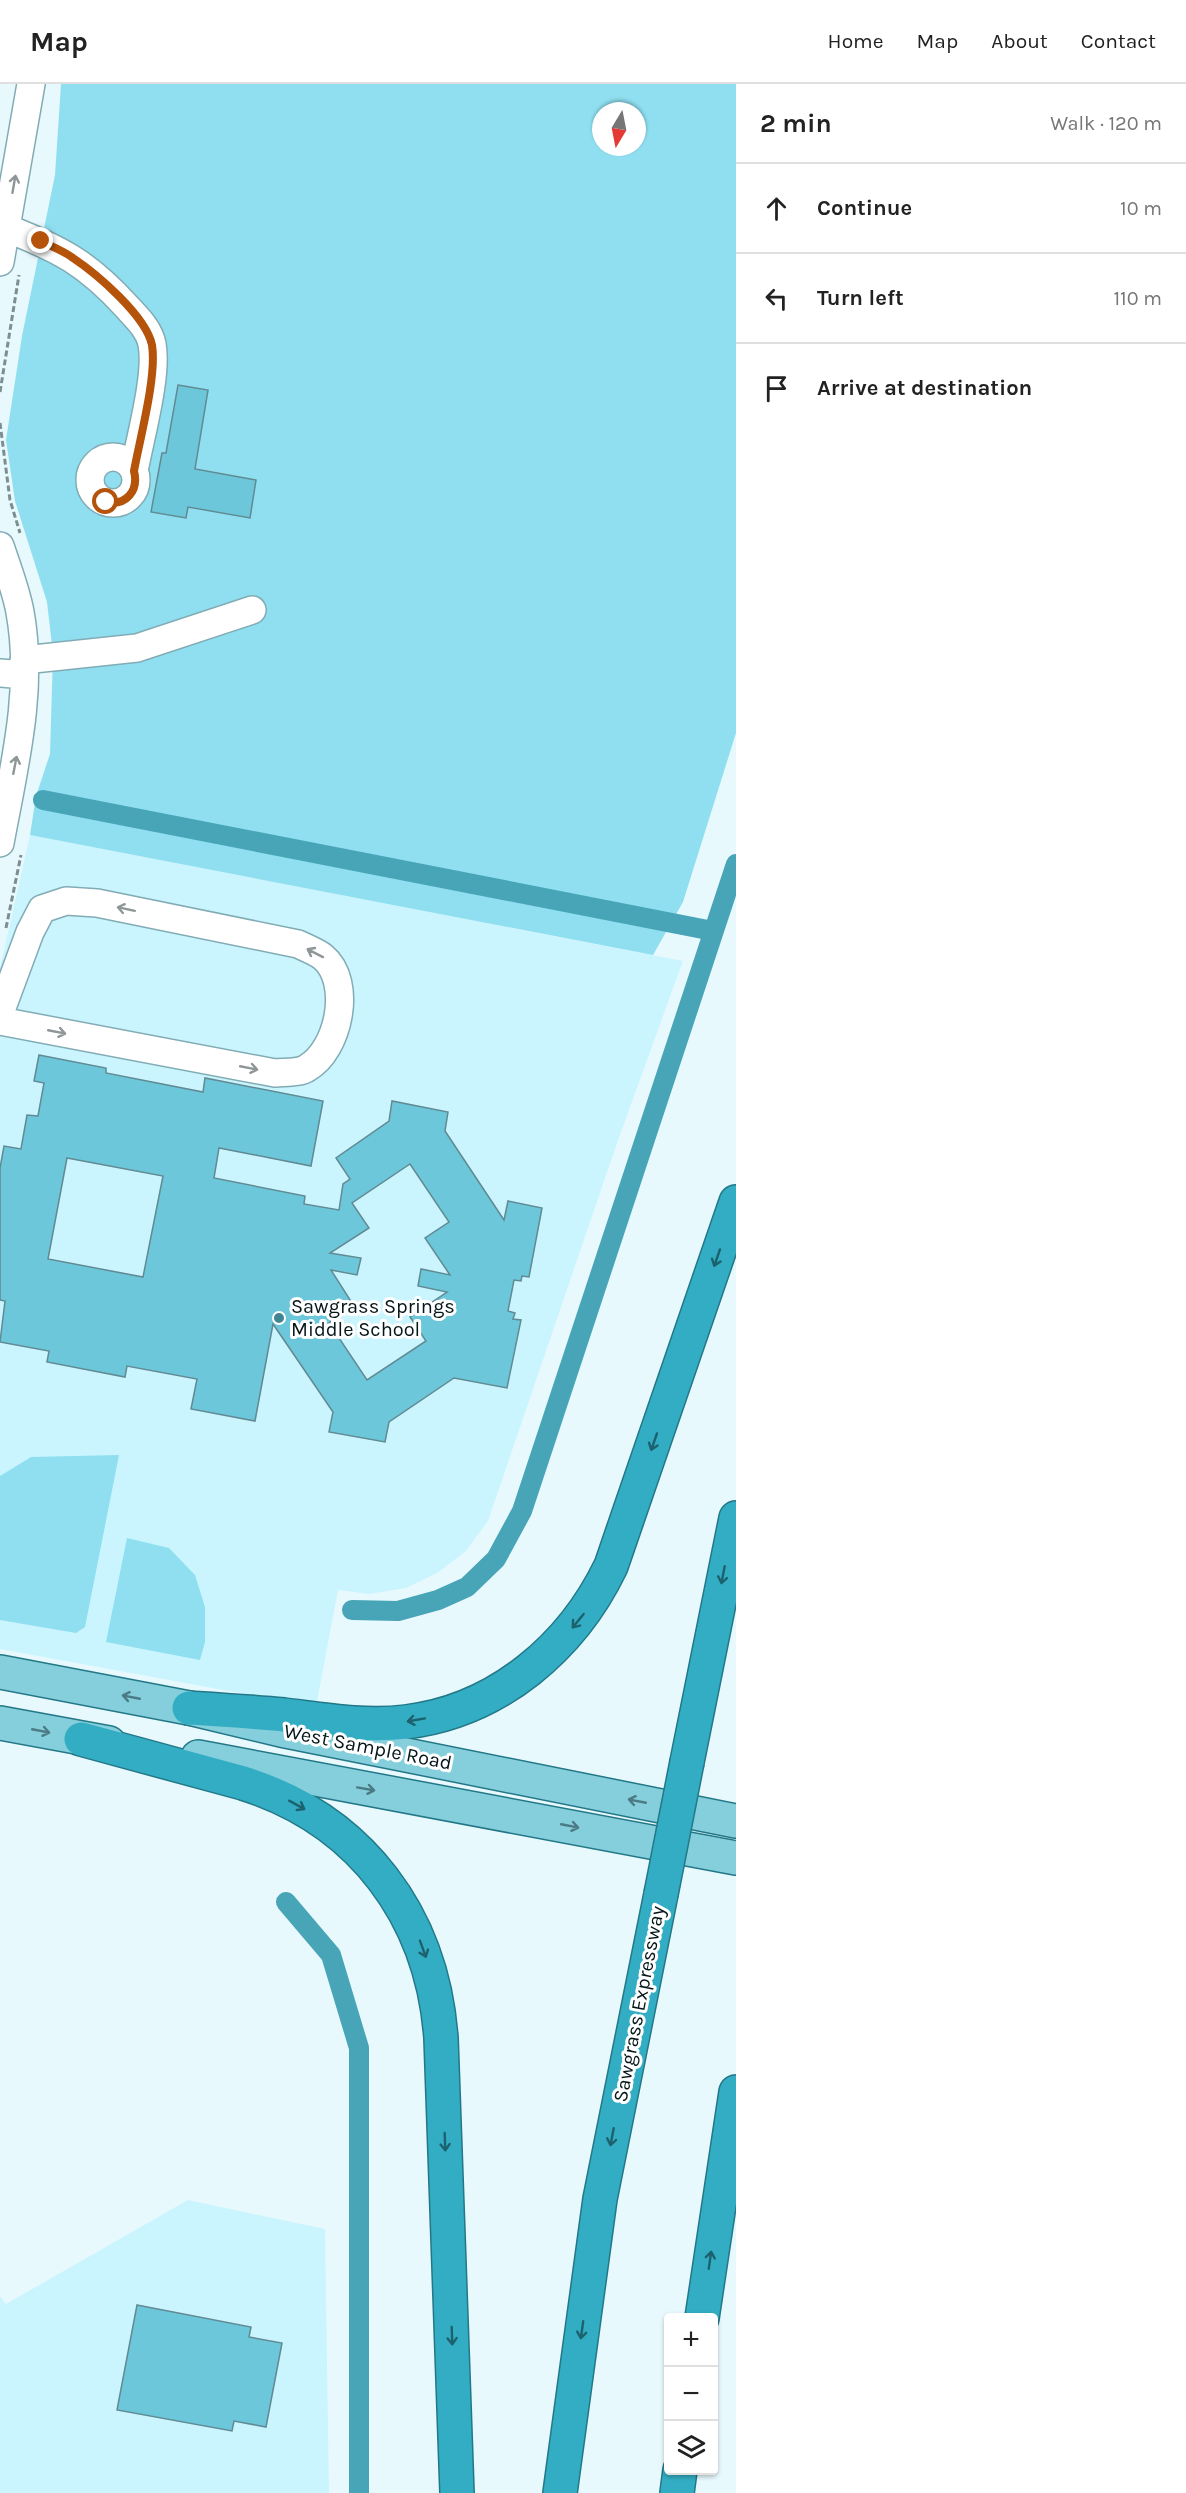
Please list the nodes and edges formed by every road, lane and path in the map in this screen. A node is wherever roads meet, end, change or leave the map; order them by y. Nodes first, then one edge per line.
1 (31, 84) edge
2 (6, 228) junction
3 (0, 262) edge
4 (134, 471) dead end
5 (0, 546) edge
6 (252, 610) dead end
7 (16, 670) edge
8 (0, 843) edge
9 (0, 1012) edge
10 (0, 1021) edge
11 (736, 1202) edge
12 (736, 1518) edge
13 (0, 1672) edge
14 (189, 1708) junction
15 (0, 1723) edge
16 (81, 1739) junction
17 (736, 1821) edge
18 (736, 1858) edge
19 (736, 2092) edge
20 (703, 2313) edge
21 (679, 2475) edge
22 (457, 2493) edge
23 (560, 2493) edge
24 (677, 2493) edge

2 -> 1 street
2 - 3 street
2 - 4 street
5 - 7 street
6 - 7 street
8 -> 7 street
10 -> 9 street
11 -> 14 highway
12 -> 23 highway, Sawgrass Expressway, bridge
14 -> 13 main road, West Sample Road
17 -> 14 main road, West Sample Road
15 -> 16 main road, West Sample Road
16 -> 18 main road, West Sample Road
16 -> 22 highway
20 -> 19 highway
21 - 24 highway

